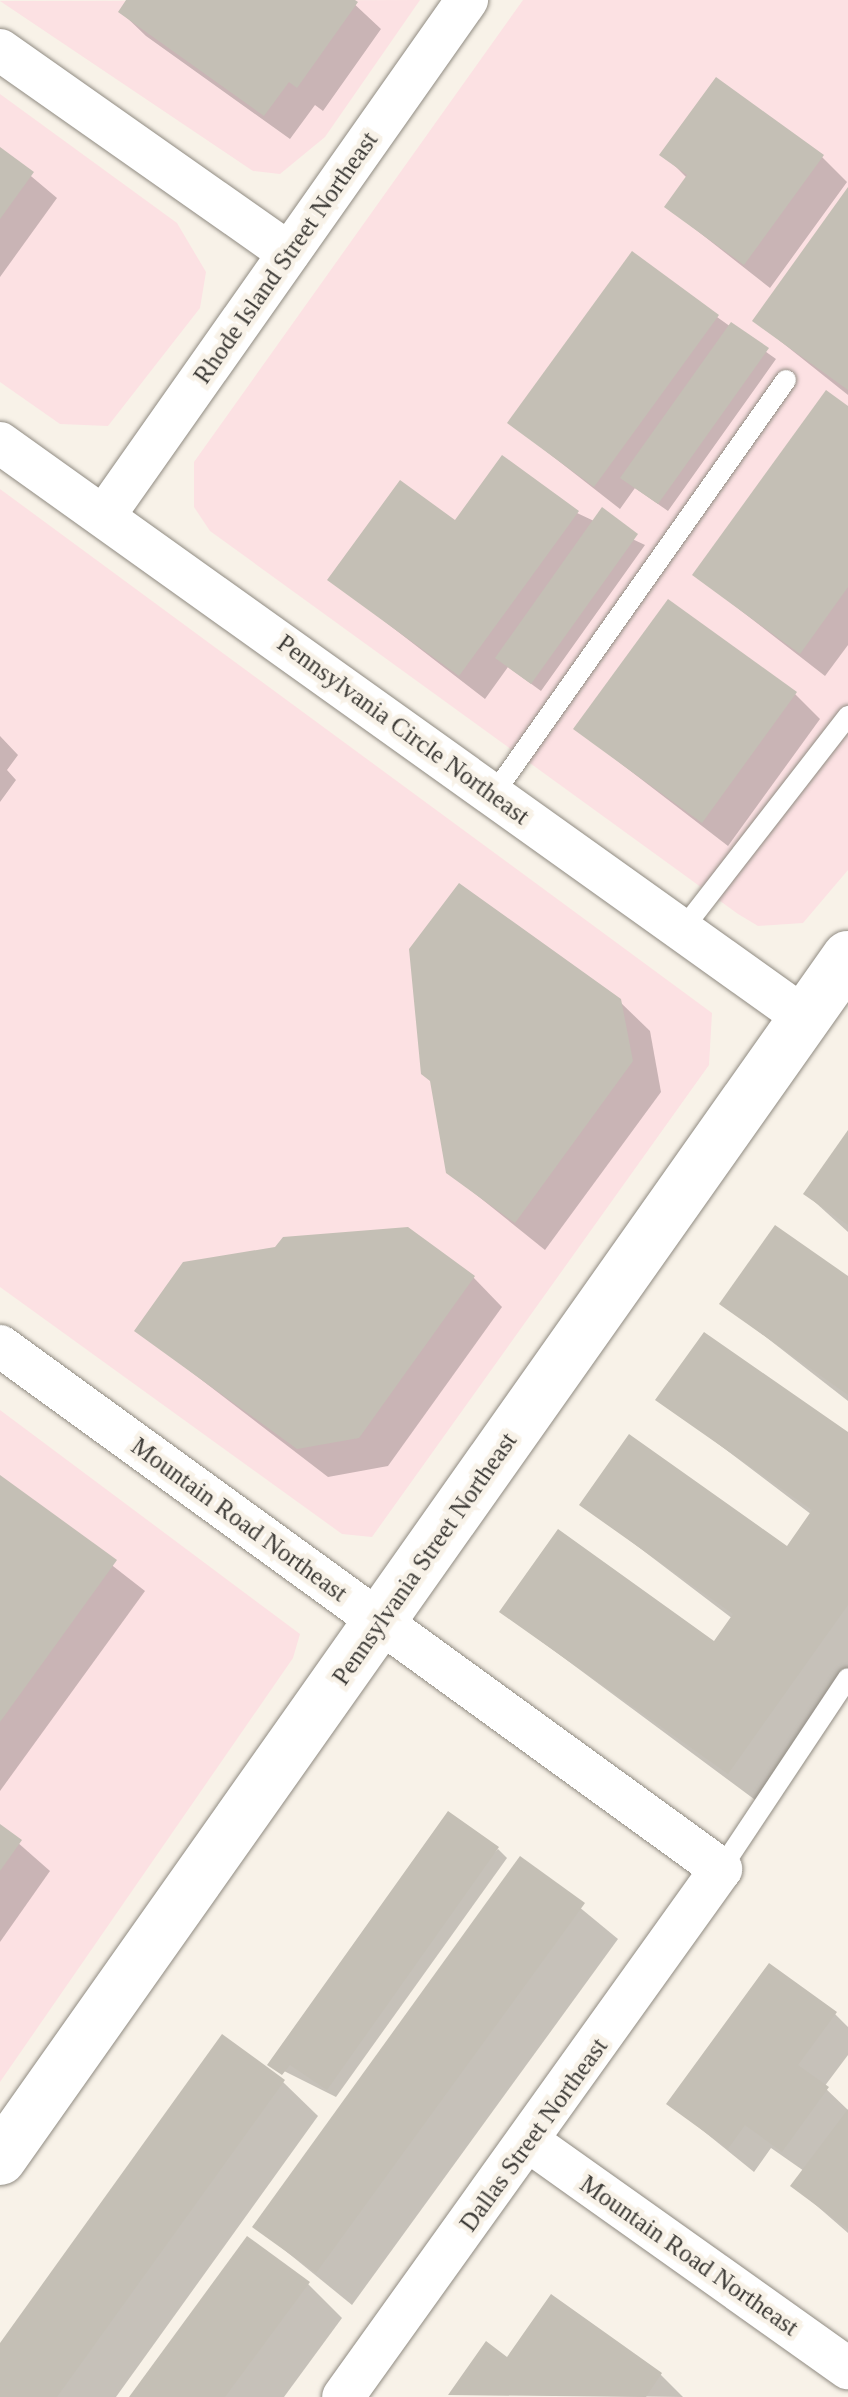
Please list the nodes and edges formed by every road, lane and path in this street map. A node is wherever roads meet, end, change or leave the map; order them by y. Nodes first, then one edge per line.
1 (466, 0) edge
2 (0, 50) edge
3 (290, 253) junction
4 (786, 380) dead end
5 (0, 443) edge
6 (104, 516) junction
7 (848, 716) edge
8 (493, 795) junction
9 (682, 930) junction
10 (848, 957) edge
11 (805, 1018) junction
12 (0, 1346) edge
13 (381, 1623) junction
14 (848, 1678) edge
15 (721, 1869) junction
16 (531, 2143) junction
17 (0, 2159) edge
18 (848, 2368) edge
19 (343, 2397) edge

1 - 3 street, Rhode Island Street Northeast
2 - 3 street
3 - 6 street, Rhode Island Street Northeast
4 - 8 lane
5 - 6 street, Pennsylvania Circle Northeast
6 - 8 street, Pennsylvania Circle Northeast
7 - 9 lane
8 - 9 street, Pennsylvania Circle Northeast
9 - 11 street, Pennsylvania Circle Northeast
10 - 11 street, Pennsylvania Street Northeast
11 - 13 street, Pennsylvania Street Northeast
12 - 13 street, Mountain Road Northeast
13 - 15 street, Mountain Road Northeast
13 - 17 street, Pennsylvania Street Northeast
14 - 15 lane
15 - 16 street, Dallas Street Northeast
16 - 18 street, Mountain Road Northeast
16 - 19 street, Dallas Street Northeast

